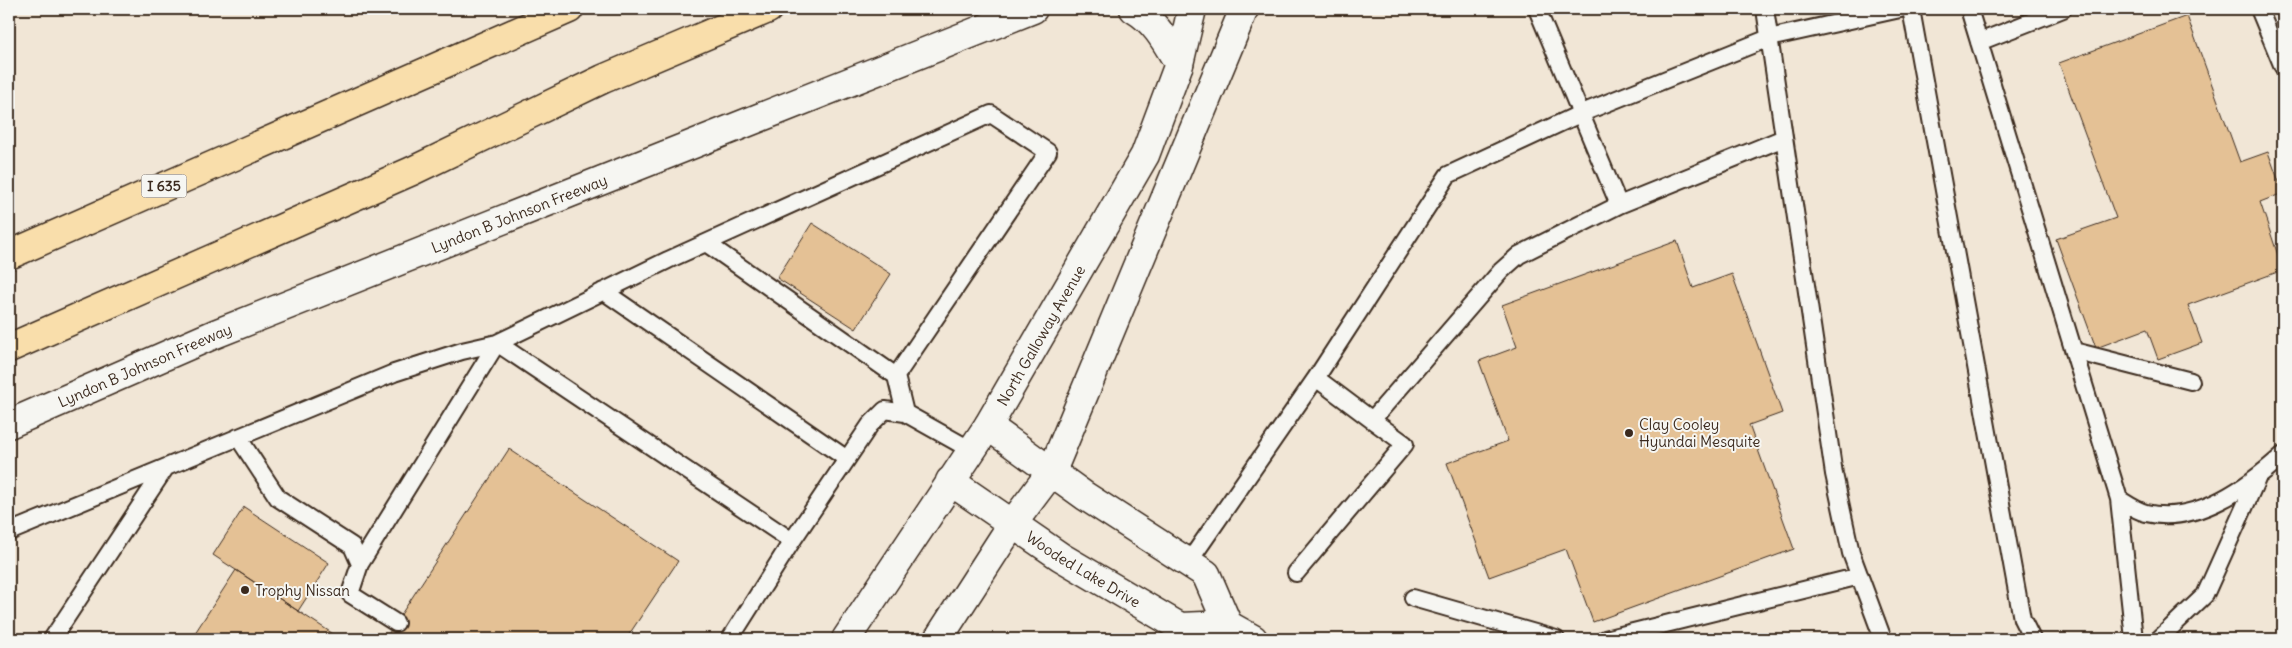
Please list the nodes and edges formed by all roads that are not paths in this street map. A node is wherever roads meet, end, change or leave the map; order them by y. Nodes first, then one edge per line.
1 (569, 9) edge
2 (768, 9) edge
3 (1033, 9) edge
4 (1134, 9) edge
5 (1192, 9) edge
6 (1244, 9) edge
7 (1537, 9) edge
8 (1765, 9) edge
9 (1900, 9) edge
10 (1911, 9) edge
11 (1969, 9) edge
12 (2064, 9) edge
13 (2259, 9) edge
14 (1769, 38) junction
15 (1979, 42) junction
16 (1179, 64) junction
17 (2283, 67) edge
18 (1582, 113) junction
19 (1784, 138) junction
20 (1620, 205) junction
21 (706, 243) junction
22 (9, 255) edge
23 (603, 291) junction
24 (497, 343) junction
25 (9, 348) edge
26 (2074, 352) junction
27 (896, 376) junction
28 (1316, 378) junction
29 (2191, 381) dead end
30 (905, 413) junction
31 (1372, 420) junction
32 (9, 424) edge
33 (988, 426) junction
34 (238, 437) junction
35 (971, 450) junction
36 (2283, 455) edge
37 (847, 459) junction
38 (166, 467) junction
39 (1052, 471) junction
40 (2257, 479) junction
41 (950, 481) junction
42 (2119, 500) junction
43 (1013, 523) junction
44 (9, 532) edge
45 (792, 541) junction
46 (1188, 563) junction
47 (360, 564) junction
48 (1296, 573) dead end
49 (1860, 576) junction
50 (1413, 598) dead end
51 (396, 623) dead end
52 (1210, 630) edge
53 (52, 639) edge
54 (730, 639) edge
55 (846, 639) edge
56 (938, 639) edge
57 (1253, 639) edge
58 (1556, 639) edge
59 (1605, 639) edge
60 (1883, 639) edge
61 (2032, 639) edge
62 (2134, 639) edge
63 (2159, 639) edge

1 - 22 highway, I 635
2 - 25 highway
3 - 32 main road, Lyndon B Johnson Freeway
4 - 16 main road
5 - 16 main road, North Galloway Avenue
6 - 39 main road
7 - 18 lane
8 - 14 lane
9 - 14 lane
10 - 61 lane
11 - 15 lane
12 - 15 lane
13 - 17 lane
14 - 18 lane
14 - 19 lane
15 - 26 lane
16 - 33 main road, North Galloway Avenue
18 - 20 lane
18 - 28 lane
19 - 20 lane
19 - 49 lane
20 - 31 lane
21 - 23 lane
21 - 27 lane
21 - 27 lane
23 - 24 lane
23 - 37 lane
24 - 34 lane
24 - 45 lane
24 - 47 lane
26 - 29 lane
26 - 42 lane
27 - 30 lane
28 - 31 lane
28 - 46 lane
30 - 35 lane
30 - 37 lane
31 - 48 lane
33 - 35 main road, North Galloway Avenue
33 - 39 main road
34 - 38 lane
34 - 47 lane
35 - 41 main road, North Galloway Avenue
36 - 40 lane
37 - 45 lane
38 - 44 lane
38 - 53 lane
39 - 43 main road
39 - 46 main road
40 - 42 lane
40 - 63 lane
41 - 43 main road, Wooded Lake Drive
41 - 55 main road, North Galloway Avenue
42 - 62 lane
43 - 52 main road, Wooded Lake Drive
43 - 56 main road
45 - 54 lane
46 - 52 main road
47 - 51 lane
49 - 59 lane
49 - 60 lane
50 - 58 lane
52 - 57 main road

